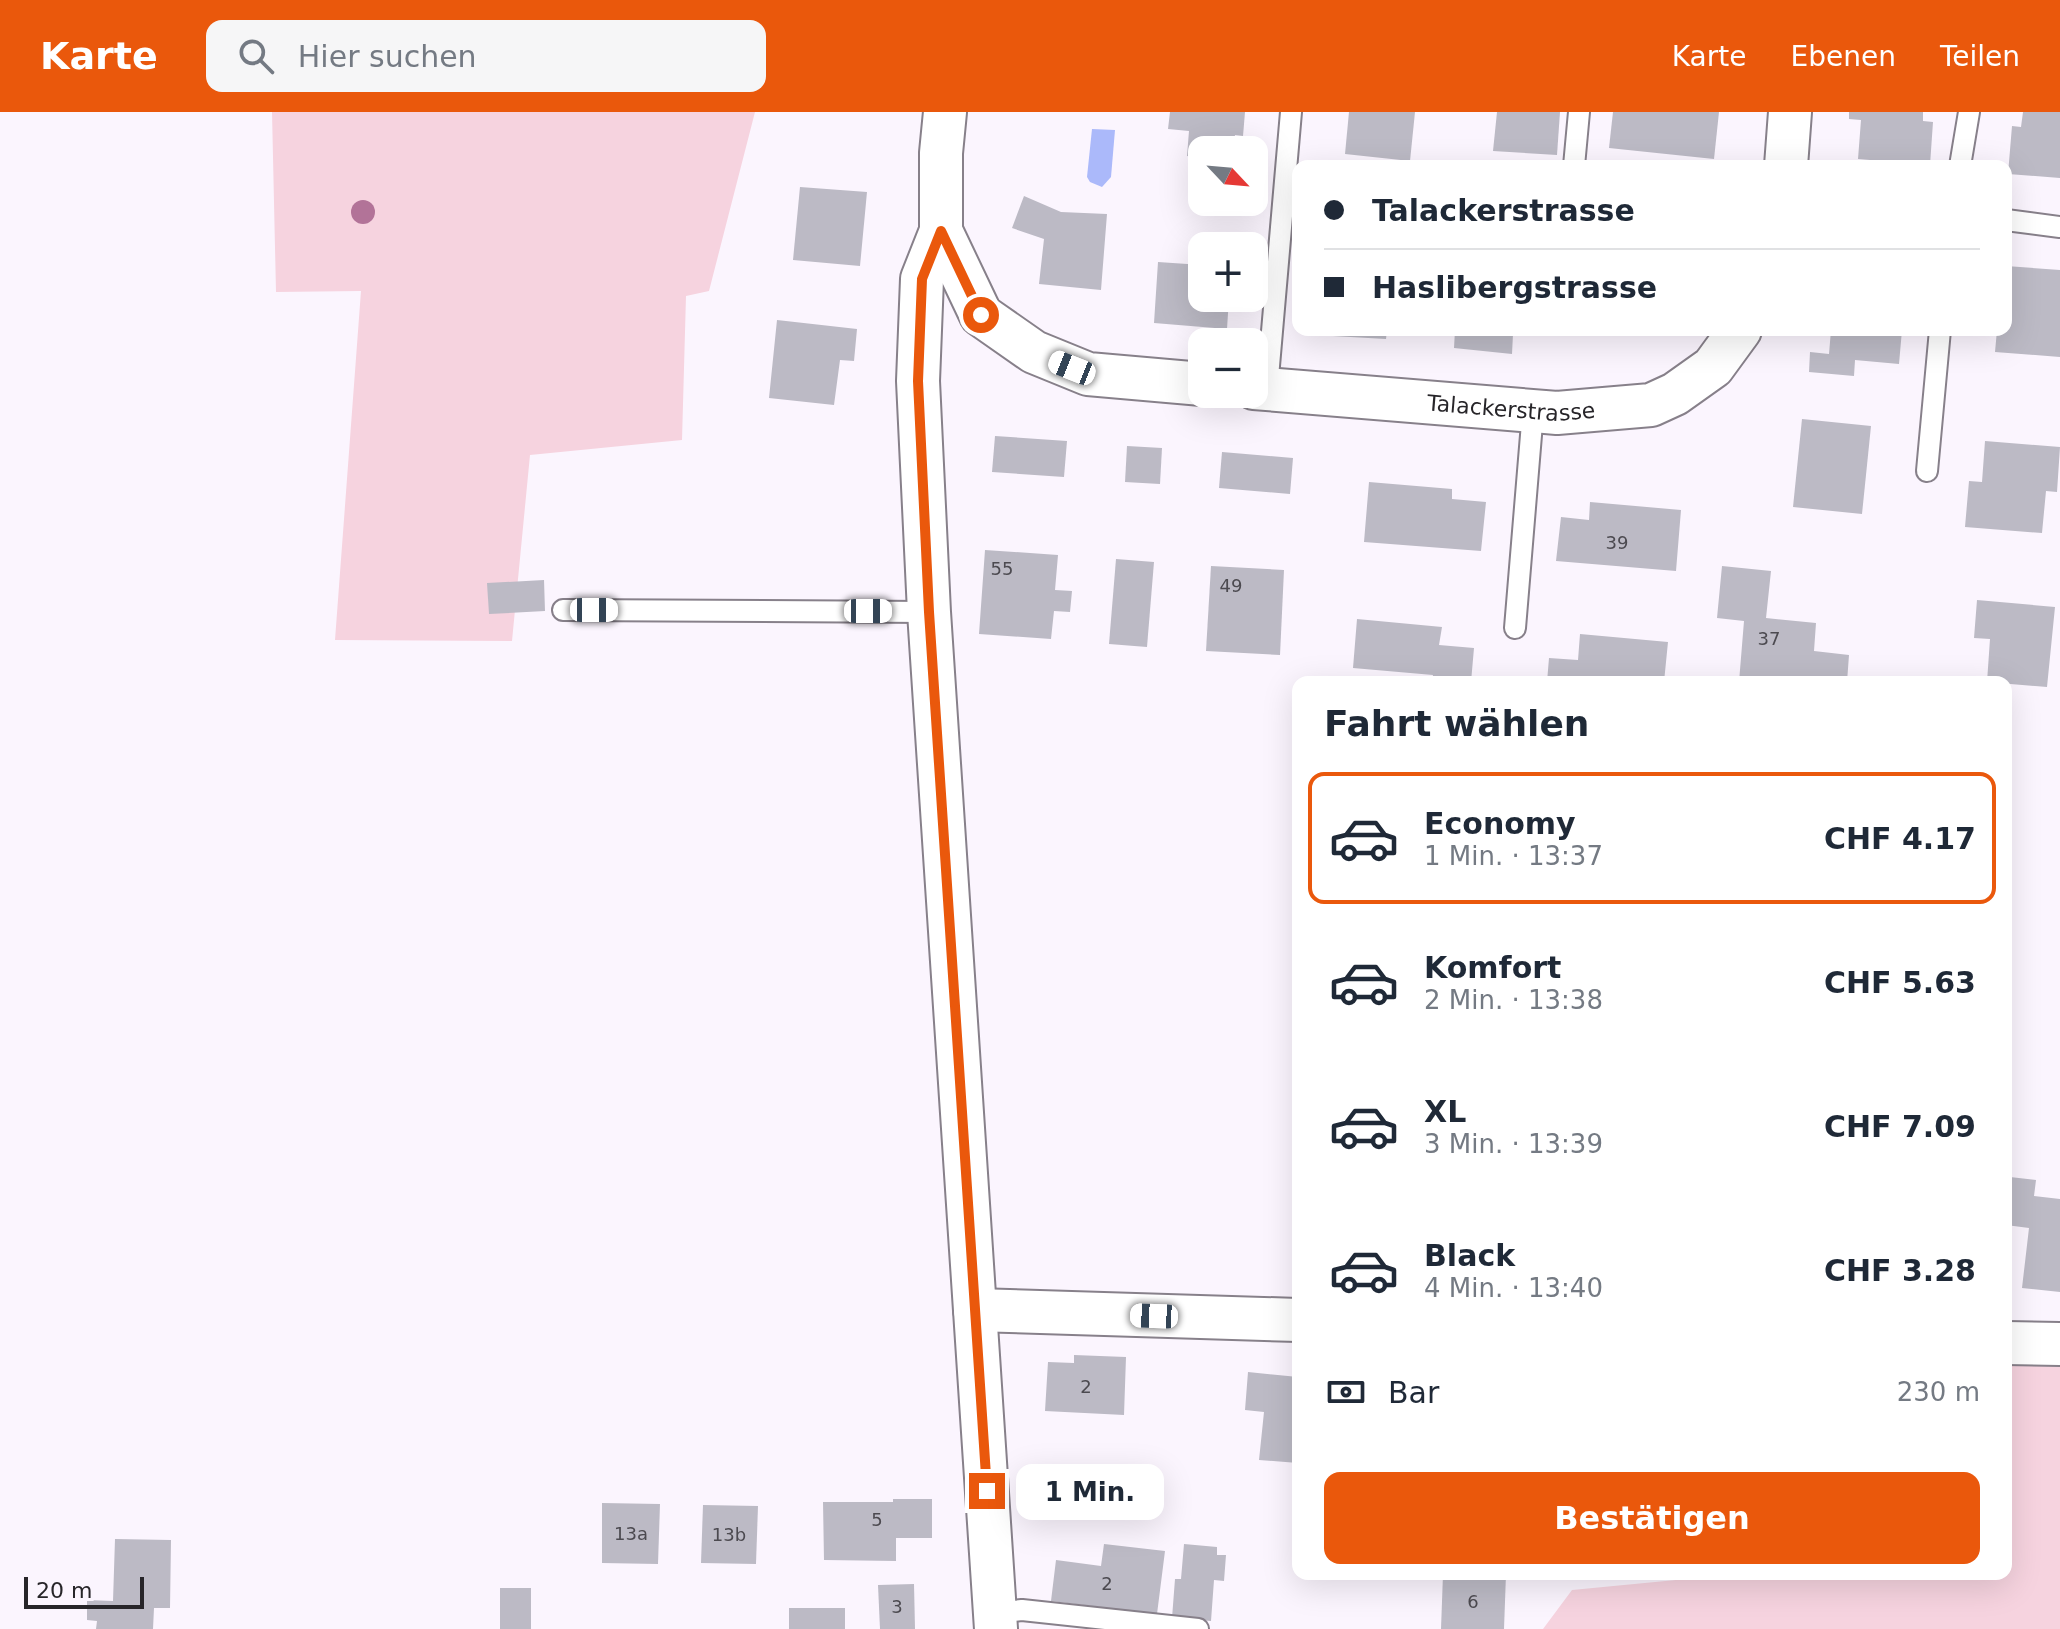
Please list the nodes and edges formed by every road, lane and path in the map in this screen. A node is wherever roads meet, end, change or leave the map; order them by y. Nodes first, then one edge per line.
1 (945, 112) edge
2 (1291, 112) edge
3 (1579, 112) edge
4 (1790, 112) edge
5 (1969, 112) edge
6 (1575, 160) edge
7 (1786, 160) edge
8 (1961, 160) edge
9 (2012, 221) edge
10 (2060, 227) edge
11 (941, 231) junction
12 (1267, 328) edge
13 (1736, 336) edge
14 (1939, 336) edge
15 (1188, 383) edge
16 (1268, 389) edge
17 (1533, 411) junction
18 (1927, 471) dead end
19 (563, 610) dead end
20 (929, 612) junction
21 (1515, 628) dead end
22 (975, 1310) junction
23 (1292, 1320) edge
24 (2012, 1343) edge
25 (2060, 1344) edge
26 (995, 1621) edge
27 (1198, 1629) edge

1 - 11 street
2 - 12 lane
3 - 6 lane
4 - 7 street
5 - 8 lane
9 - 10 lane
11 - 15 street
11 - 20 street
13 - 17 street, Talackerstrasse
14 - 18 lane
16 - 17 street, Talackerstrasse
17 - 21 lane
19 - 20 lane
20 - 22 street
22 - 23 street
22 - 26 street
24 - 25 street
26 - 27 lane

